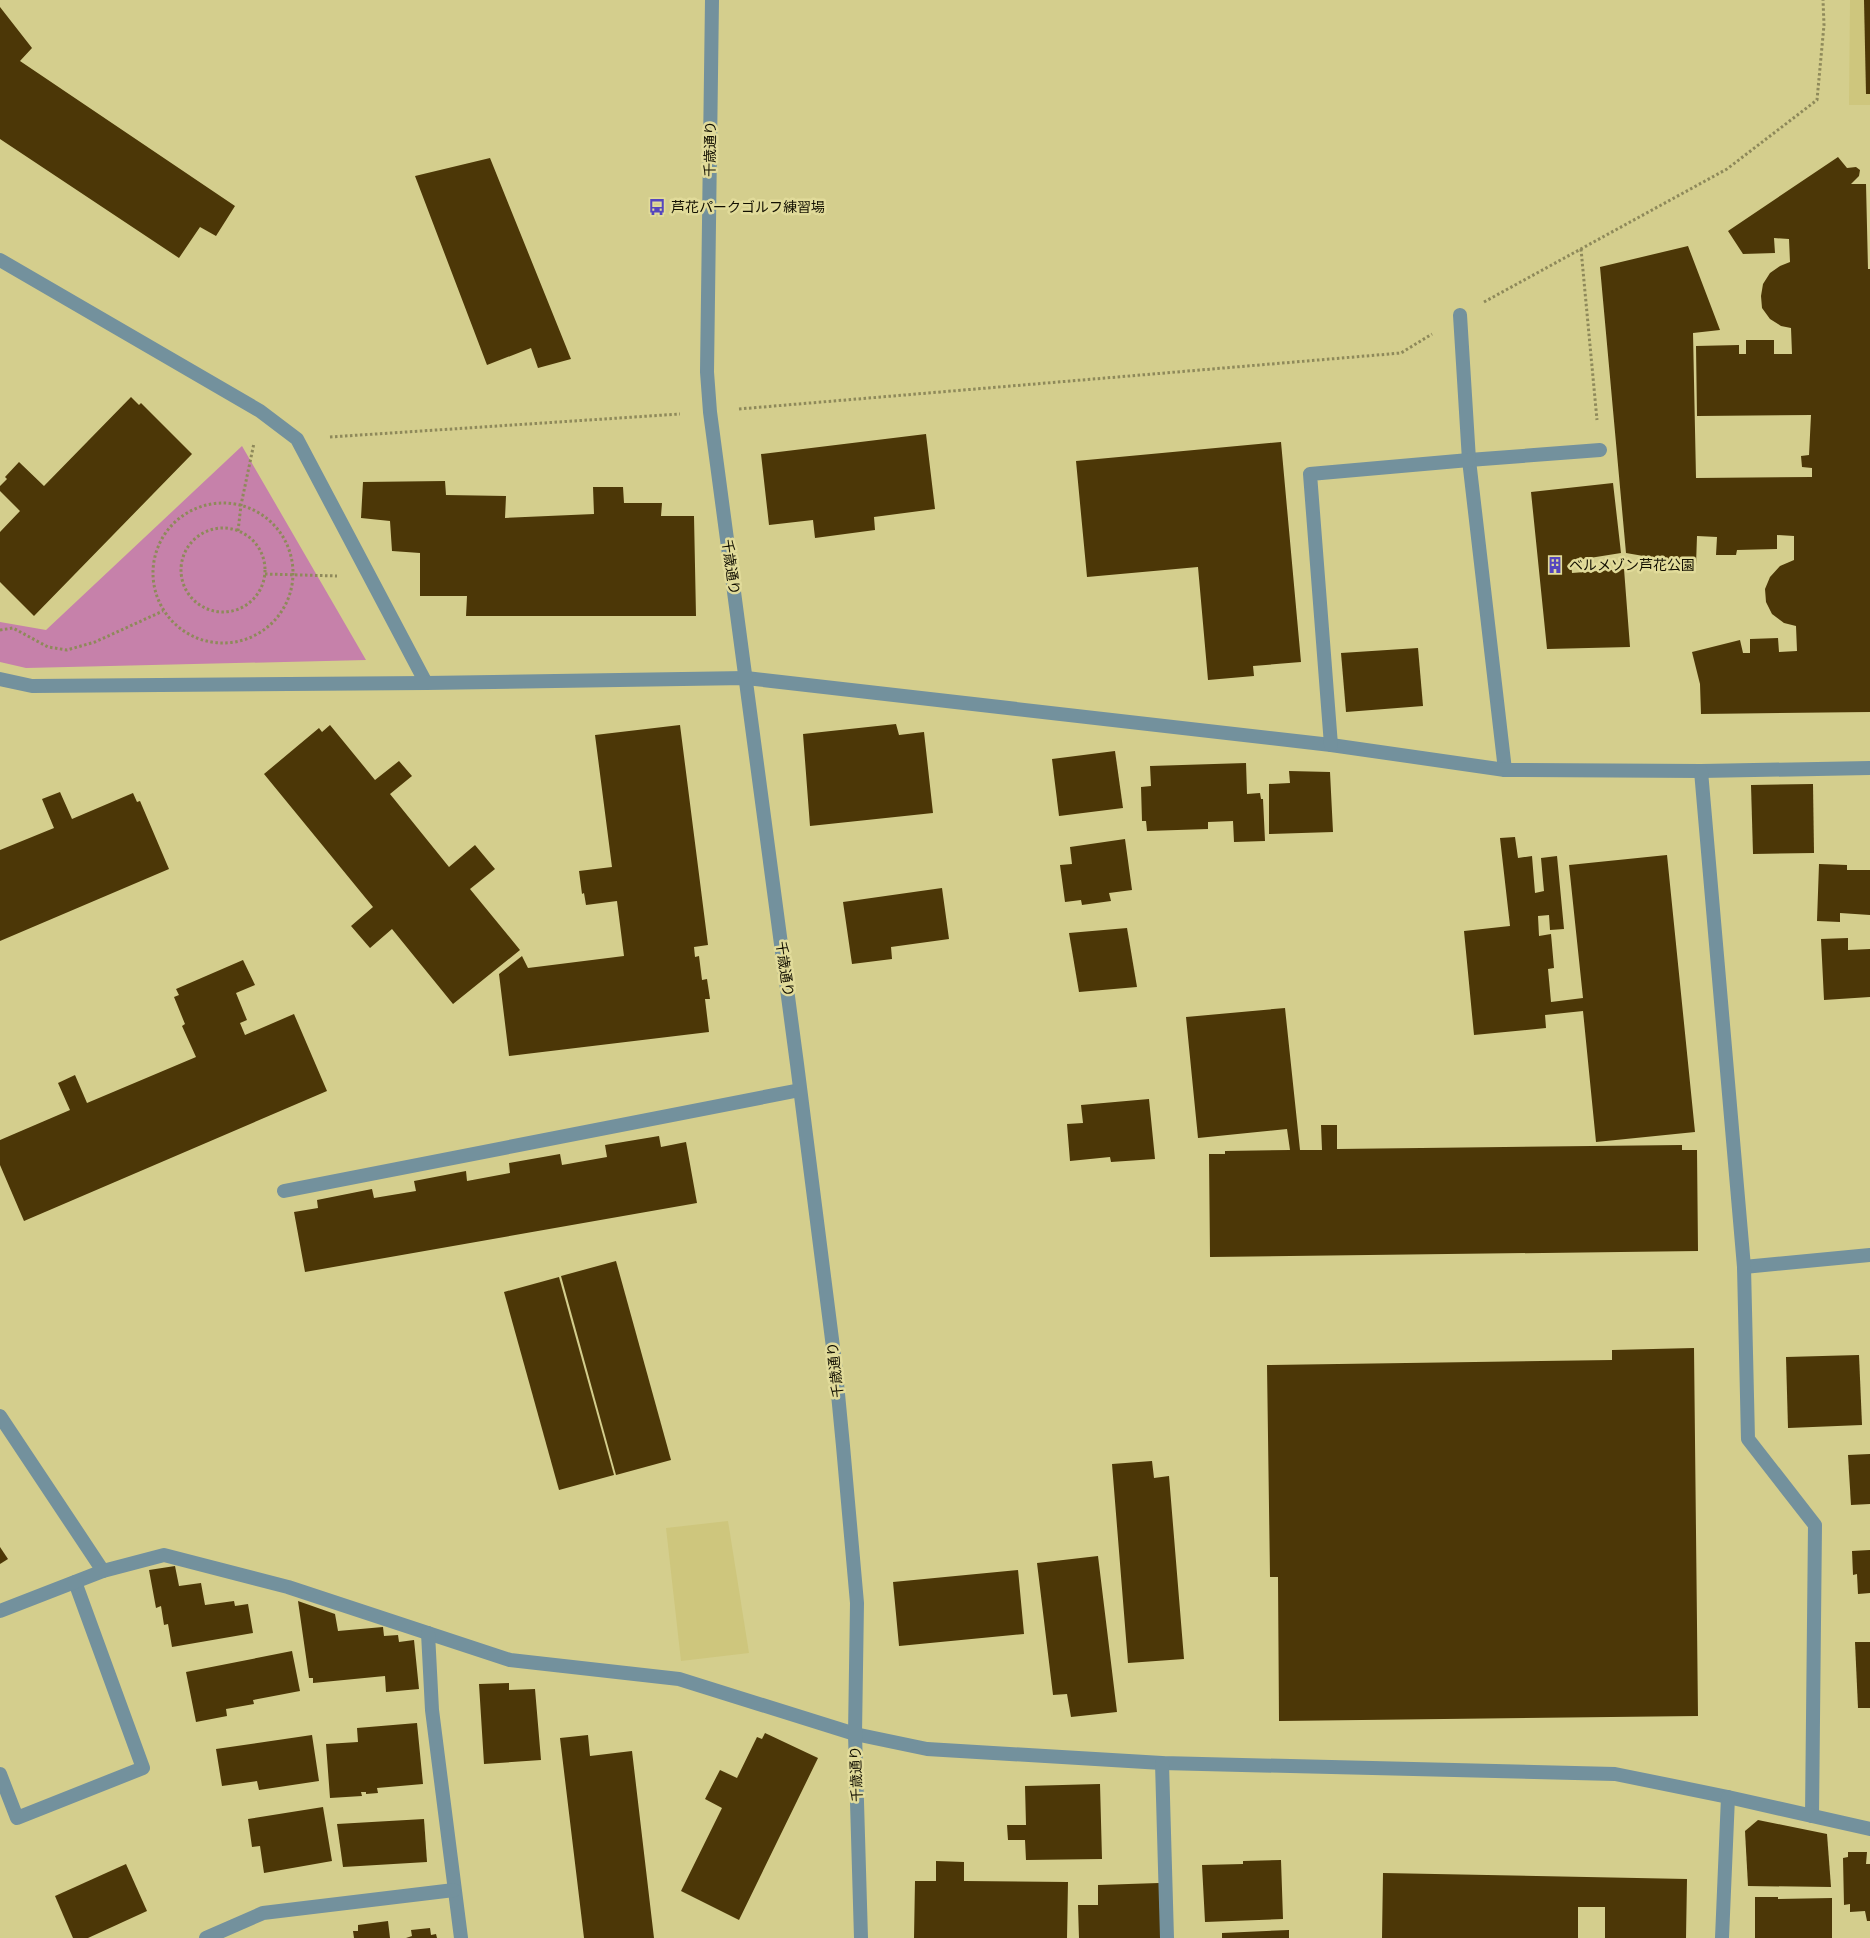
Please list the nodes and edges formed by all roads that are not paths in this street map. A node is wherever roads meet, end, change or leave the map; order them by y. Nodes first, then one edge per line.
1 (712, 0) edge
2 (0, 260) edge
3 (1460, 316) road end
4 (1600, 450) road end
5 (1469, 460) junction
6 (746, 678) junction
7 (0, 679) edge
8 (426, 683) junction
9 (1331, 745) junction
10 (1870, 768) edge
11 (1505, 770) junction
12 (1701, 771) junction
13 (800, 1090) junction
14 (284, 1191) dead end
15 (1870, 1254) edge
16 (1744, 1267) junction
17 (0, 1416) edge
18 (104, 1572) junction
19 (76, 1582) junction
20 (0, 1611) edge
21 (428, 1633) junction
22 (855, 1734) junction
23 (1162, 1763) junction
24 (0, 1774) edge
25 (1728, 1797) junction
26 (1812, 1816) junction
27 (1870, 1829) edge
28 (454, 1890) junction
29 (206, 1938) edge
30 (461, 1938) edge
31 (861, 1938) edge
32 (1167, 1938) edge
33 (1722, 1938) edge

1 - 6 street, 千歳通り
2 - 8 street
3 - 5 street
4 - 5 street
5 - 9 street
5 - 11 street
6 - 8 street
6 - 9 street
6 - 13 street, 千歳通り
7 - 8 street
9 - 11 street
10 - 12 street
11 - 12 street
12 - 16 street
13 - 14 street
13 - 22 street, 千歳通り
15 - 16 street
16 - 26 street
17 - 18 street
18 - 19 street
18 - 21 street
19 - 20 street
19 - 24 street
21 - 22 street
21 - 28 street
22 - 23 street
22 - 31 street, 千歳通り
23 - 25 street
23 - 32 street
25 - 26 street
25 - 33 street
26 - 27 street
28 - 29 street
28 - 30 street

